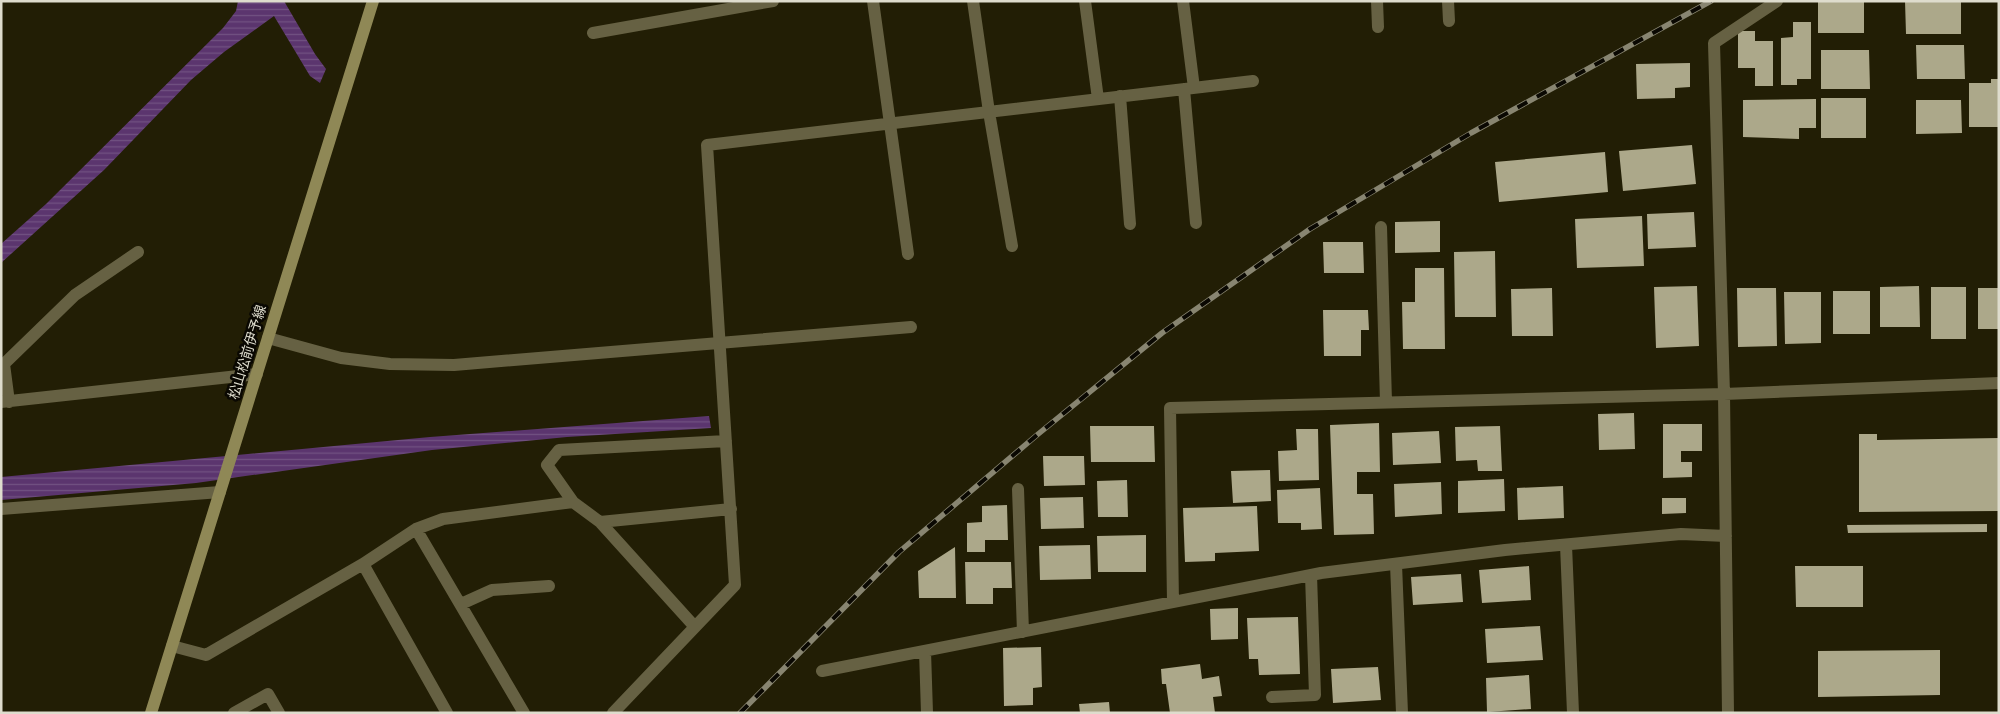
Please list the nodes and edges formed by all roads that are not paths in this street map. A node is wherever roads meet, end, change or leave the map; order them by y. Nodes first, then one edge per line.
1 (373, 1) edge
2 (773, 1) edge
3 (873, 1) edge
4 (973, 1) edge
5 (1085, 1) edge
6 (1184, 1) edge
7 (1377, 1) edge
8 (1448, 1) edge
9 (1777, 1) edge
10 (1449, 21) dead end
11 (1378, 27) dead end
12 (592, 32) dead end
13 (1253, 81) dead end
14 (1189, 88) junction
15 (1120, 96) junction
16 (1098, 99) junction
17 (989, 112) junction
18 (888, 123) junction
19 (1196, 223) dead end
20 (1130, 224) dead end
21 (1381, 227) dead end
22 (1012, 246) dead end
23 (138, 252) dead end
24 (908, 254) dead end
25 (911, 327) dead end
26 (268, 338) junction
27 (720, 344) junction
28 (257, 374) junction
29 (1999, 383) edge
30 (1724, 394) junction
31 (5, 402) edge
32 (1386, 402) junction
33 (726, 441) junction
34 (1018, 490) dead end
35 (220, 492) junction
36 (573, 502) junction
37 (1, 509) edge
38 (731, 509) junction
39 (600, 522) junction
40 (416, 529) junction
41 (1726, 536) junction
42 (1566, 545) junction
43 (363, 564) junction
44 (1396, 564) junction
45 (1311, 575) junction
46 (549, 586) dead end
47 (1173, 602) junction
48 (461, 604) junction
49 (695, 627) junction
50 (1023, 632) junction
51 (172, 646) junction
52 (925, 651) junction
53 (822, 671) dead end
54 (1272, 697) dead end
55 (151, 713) edge
56 (234, 713) edge
57 (279, 713) edge
58 (447, 713) edge
59 (524, 713) edge
60 (613, 713) edge
61 (927, 713) edge
62 (1402, 713) edge
63 (1573, 713) edge
64 (1728, 713) edge

1 - 26 main road, 松山松前伊予線
2 - 12 street
3 - 18 street
4 - 17 street
5 - 16 street
6 - 14 street
7 - 11 street
8 - 10 street
9 - 30 street
13 - 14 street
14 - 15 street
14 - 19 street
15 - 16 street
15 - 20 street
16 - 17 street
17 - 18 street
17 - 22 street
18 - 24 street
18 - 27 street
21 - 32 street
23 - 31 street
25 - 27 street
26 - 27 street
26 - 28 main road, 松山松前伊予線
27 - 33 street
28 - 31 street
28 - 35 main road, 松山松前伊予線
29 - 30 street
30 - 32 street
30 - 41 street
32 - 47 street
33 - 36 street
33 - 38 street
34 - 50 street
35 - 37 street
35 - 51 main road, 松山松前伊予線
36 - 39 street
36 - 40 street
38 - 39 street
38 - 49 street
39 - 49 street
40 - 43 street
40 - 48 street
41 - 42 street
41 - 64 street
42 - 44 street
42 - 63 street
43 - 51 street
43 - 58 street
44 - 45 street
44 - 62 street
45 - 47 street
45 - 54 street
46 - 48 street
47 - 50 street
48 - 59 street
49 - 60 street
50 - 52 street
51 - 55 main road, 松山松前伊予線
52 - 53 street
52 - 61 street
56 - 57 street

